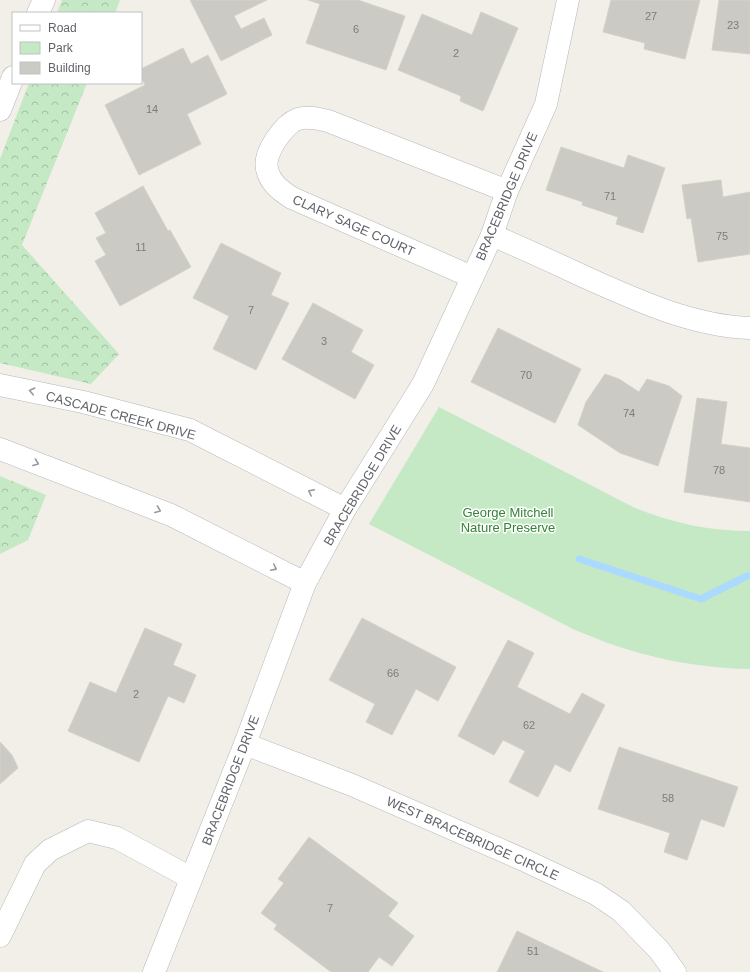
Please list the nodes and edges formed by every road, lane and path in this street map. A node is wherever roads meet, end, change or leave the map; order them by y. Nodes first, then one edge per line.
1 (44, 0) edge
2 (568, 0) edge
3 (38, 12) edge
4 (12, 80) edge
5 (0, 110) edge
6 (507, 191) junction
7 (492, 235) junction
8 (472, 277) junction
9 (750, 328) edge
10 (0, 385) edge
11 (0, 449) edge
12 (345, 509) junction
13 (305, 583) junction
14 (245, 744) junction
15 (192, 878) junction
16 (0, 936) edge
17 (154, 972) edge
18 (675, 972) edge

1 - 3 street
2 - 6 street, BRACEBRIDGE DRIVE
4 - 5 street
6 - 7 street, BRACEBRIDGE DRIVE
6 - 8 street, CLARY SAGE COURT
7 - 8 street, BRACEBRIDGE DRIVE
7 - 9 street
8 - 12 street, BRACEBRIDGE DRIVE
12 -> 10 street, CASCADE CREEK DRIVE
11 -> 13 street
12 - 13 street, BRACEBRIDGE DRIVE
13 - 14 street, BRACEBRIDGE DRIVE
14 - 15 street, BRACEBRIDGE DRIVE
14 - 18 street, WEST BRACEBRIDGE CIRCLE
15 - 16 street
15 - 17 street, BRACEBRIDGE DRIVE

